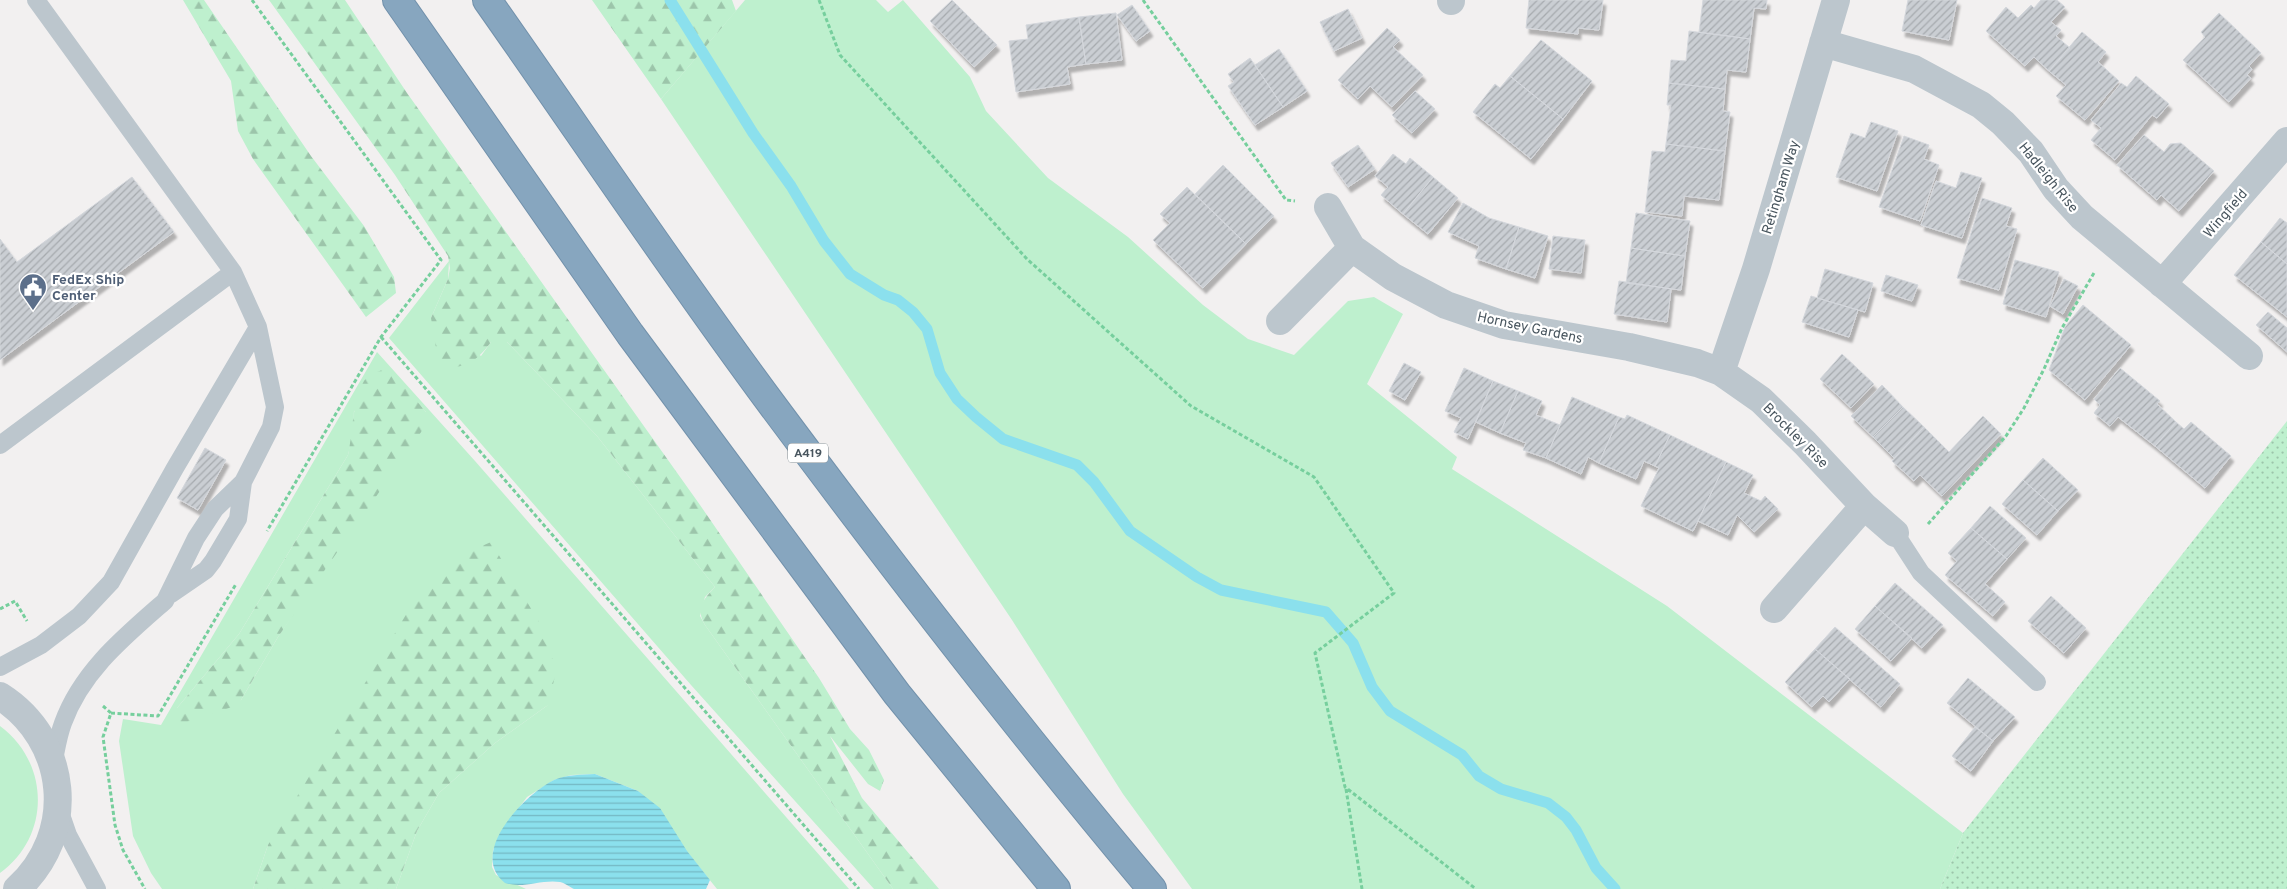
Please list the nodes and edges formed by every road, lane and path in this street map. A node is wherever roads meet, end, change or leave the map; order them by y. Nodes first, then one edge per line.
1 (36, 0) edge
2 (252, 0) edge
3 (397, 0) edge
4 (487, 0) edge
5 (819, 0) edge
6 (1143, 0) edge
7 (1836, 0) edge
8 (1823, 43) junction
9 (2287, 141) edge
10 (1328, 207) joint
11 (2112, 242) junction
12 (1352, 248) junction
13 (233, 272) junction
14 (2162, 284) junction
15 (1280, 321) dead end
16 (258, 327) junction
17 (2250, 356) dead end
18 (1721, 372) junction
19 (0, 445) edge
20 (243, 482) junction
21 (1864, 506) junction
22 (1900, 541) junction
23 (170, 594) junction
24 (15, 602) dead end
25 (0, 609) edge
26 (1774, 609) dead end
27 (0, 667) edge
28 (2037, 682) dead end
29 (0, 696) edge
30 (53, 765) junction
31 (1345, 787) junction
32 (58, 807) junction
33 (17, 889) edge
34 (97, 889) edge
35 (859, 889) edge
36 (1056, 889) edge
37 (1152, 889) edge
38 (1362, 889) edge
39 (1476, 889) edge

1 - 13 lane
2 - 35 path
3 - 36 highway
4 - 37 highway, A419
5 - 31 path
6 - 10 path
7 - 8 street, Retingham Way
8 - 11 street, Hadleigh Rise
8 - 18 street, Retingham Way
9 - 14 street, Wingfield
10 - 12 street, Hornsey Gardens
11 - 14 street, Hadleigh Rise
11 - 22 path
12 - 15 street
12 - 18 street, Hornsey Gardens
13 - 16 lane
13 - 19 lane
14 - 17 street, Hadleigh Rise
16 - 20 lane
16 - 27 lane
18 - 21 street, Brockley Rise
20 - 23 lane
20 - 23 lane
21 - 22 street, Brockley Rise
21 - 26 street
22 - 28 lane
23 - 30 lane
24 - 25 path
29 - 30 street
30 - 32 street
31 - 38 path
31 - 39 path
32 - 33 street
32 - 34 lane

